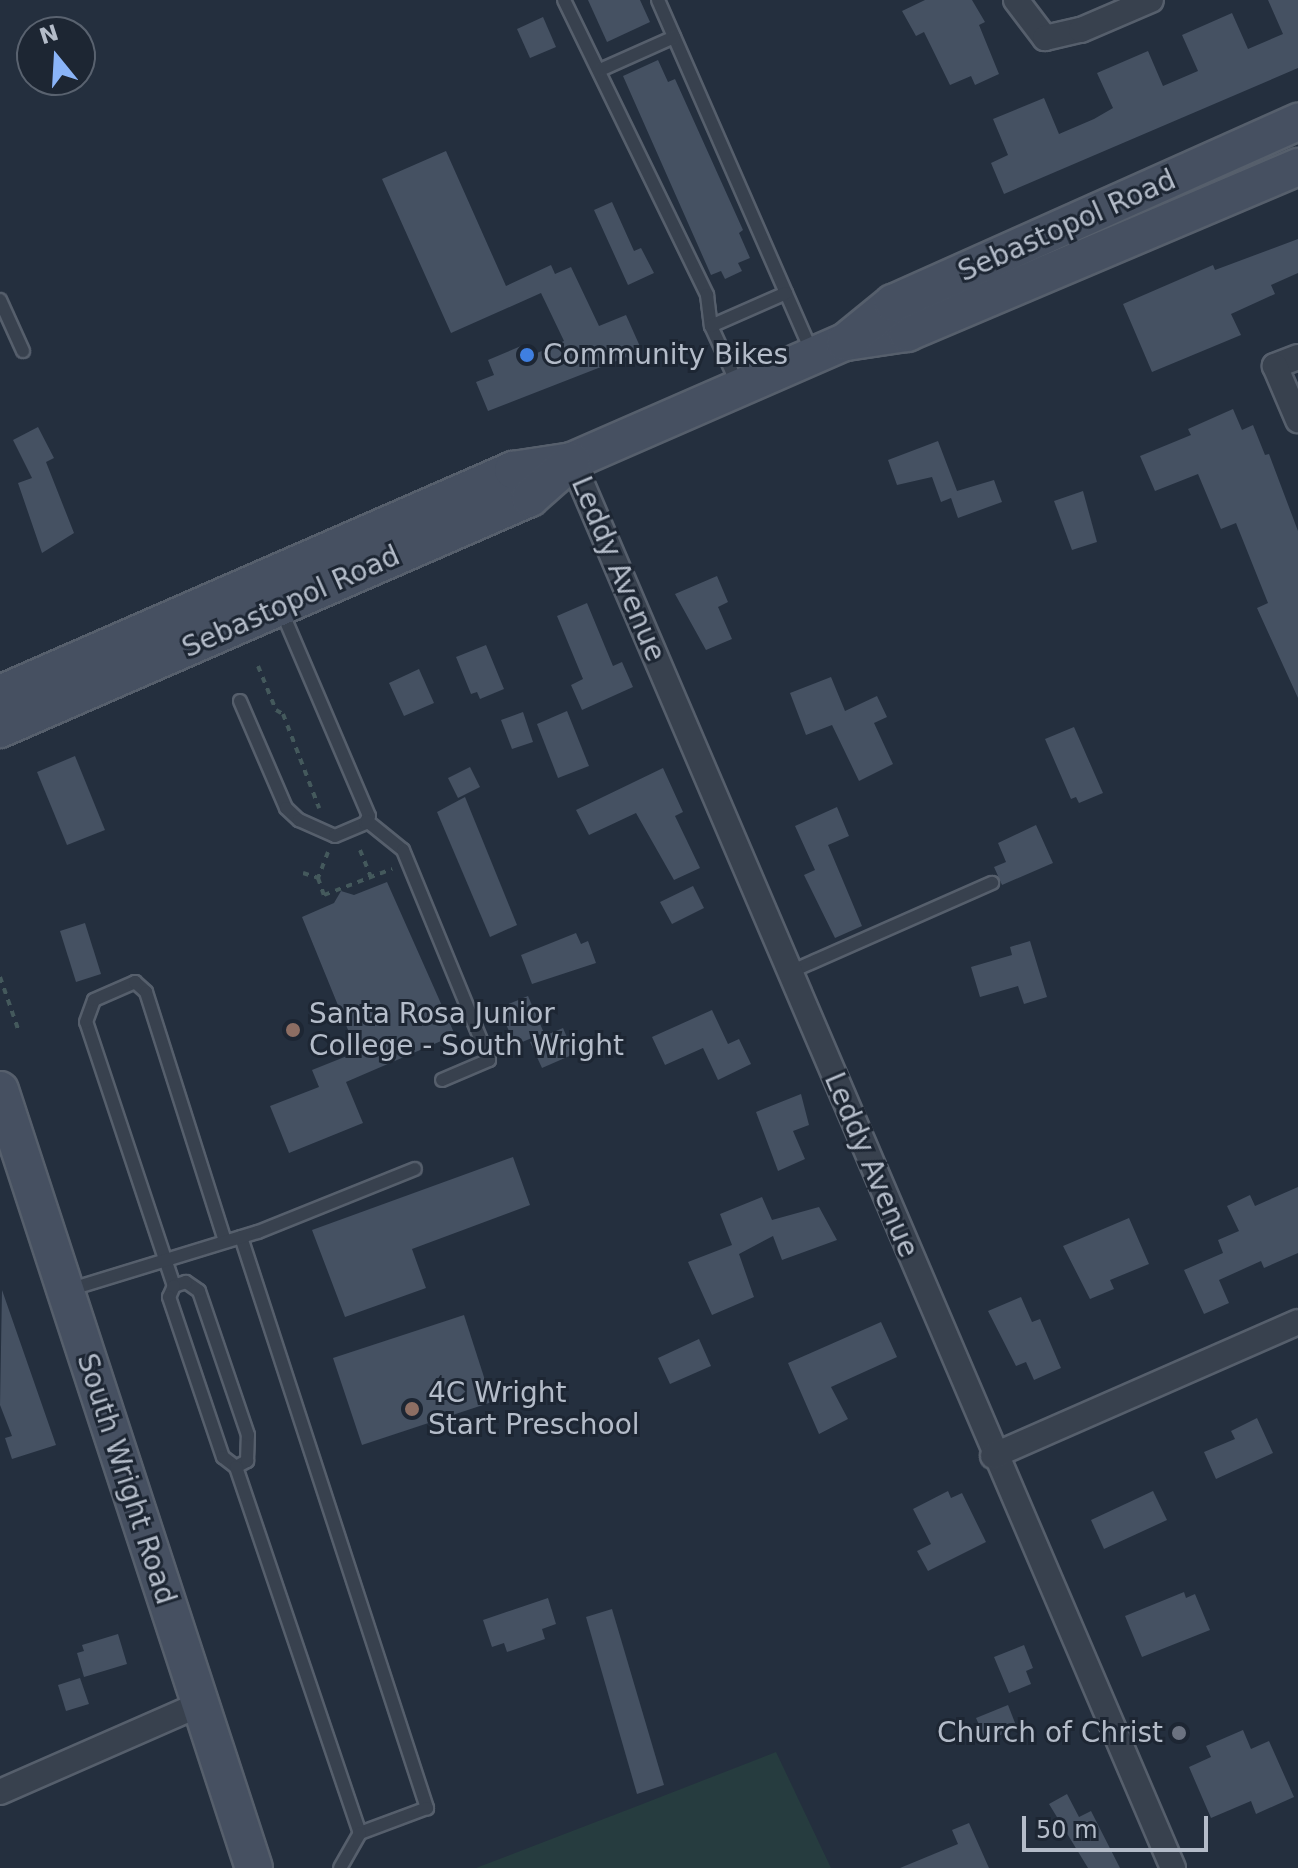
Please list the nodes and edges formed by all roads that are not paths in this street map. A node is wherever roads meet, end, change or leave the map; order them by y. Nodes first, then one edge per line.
1 (564, 0) edge
2 (658, 0) edge
3 (1016, 0) edge
4 (1151, 0) edge
5 (674, 37) junction
6 (600, 70) junction
7 (1298, 122) edge
8 (1298, 167) edge
9 (786, 293) junction
10 (0, 300) edge
11 (711, 326) junction
12 (829, 349) junction
13 (23, 351) dead end
14 (1298, 357) edge
15 (739, 388) junction
16 (1298, 420) edge
17 (572, 461) junction
18 (279, 607) junction
19 (0, 694) edge
20 (240, 701) dead end
21 (0, 729) edge
22 (367, 821) junction
23 (992, 883) dead end
24 (790, 972) junction
25 (442, 1080) dead end
26 (0, 1090) edge
27 (415, 1169) dead end
28 (241, 1237) junction
29 (225, 1241) junction
30 (165, 1259) junction
31 (174, 1286) junction
32 (65, 1291) junction
33 (1298, 1322) edge
34 (993, 1456) junction
35 (236, 1467) junction
36 (200, 1704) junction
37 (0, 1792) edge
38 (360, 1833) junction
39 (254, 1868) edge
40 (340, 1868) edge
41 (1173, 1868) edge

1 - 6 lane
2 - 5 lane
3 - 4 street
5 - 6 lane
5 - 9 lane
6 - 11 lane
7 - 12 main road, Sebastopol Road
8 - 12 main road, Sebastopol Road
9 - 11 lane
9 - 12 lane
10 - 13 lane
11 - 15 lane
12 - 15 main road, Sebastopol Road
14 - 16 street
15 - 17 main road, Sebastopol Road
17 - 18 main road, Sebastopol Road
17 - 19 main road, Sebastopol Road
17 - 24 street, Leddy Avenue
18 - 21 main road, Sebastopol Road
18 - 22 lane
20 - 22 lane
22 - 25 lane
23 - 24 lane
24 - 34 street, Leddy Avenue
26 - 32 main road, South Wright Road
27 - 28 lane
28 - 29 lane
28 - 38 lane
29 - 30 lane
29 - 30 lane
30 - 31 lane
30 - 32 lane
31 - 35 lane
31 - 35 lane
32 - 36 main road, South Wright Road
33 - 34 street
34 - 41 street, Leddy Avenue
35 - 38 lane
36 - 37 street
36 - 39 main road, South Wright Road
38 - 40 lane

